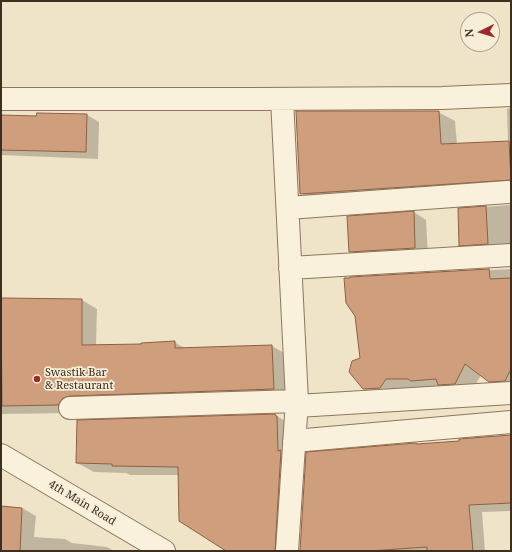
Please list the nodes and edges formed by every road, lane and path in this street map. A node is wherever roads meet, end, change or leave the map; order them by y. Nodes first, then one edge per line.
1 (511, 96) edge
2 (1, 99) edge
3 (282, 99) junction
4 (508, 192) dead end
5 (288, 208) junction
6 (511, 255) edge
7 (290, 268) junction
8 (511, 393) edge
9 (297, 403) junction
10 (70, 408) dead end
11 (511, 422) edge
12 (294, 441) junction
13 (1, 454) edge
14 (164, 551) edge
15 (287, 551) edge

1 - 3 street
2 - 3 street
3 - 5 street
4 - 5 street
5 - 7 street
6 - 7 street
7 - 9 street
8 - 9 street
9 - 10 street
9 - 12 street
11 - 12 street
12 - 15 street
13 - 14 street, 4th Main Road

